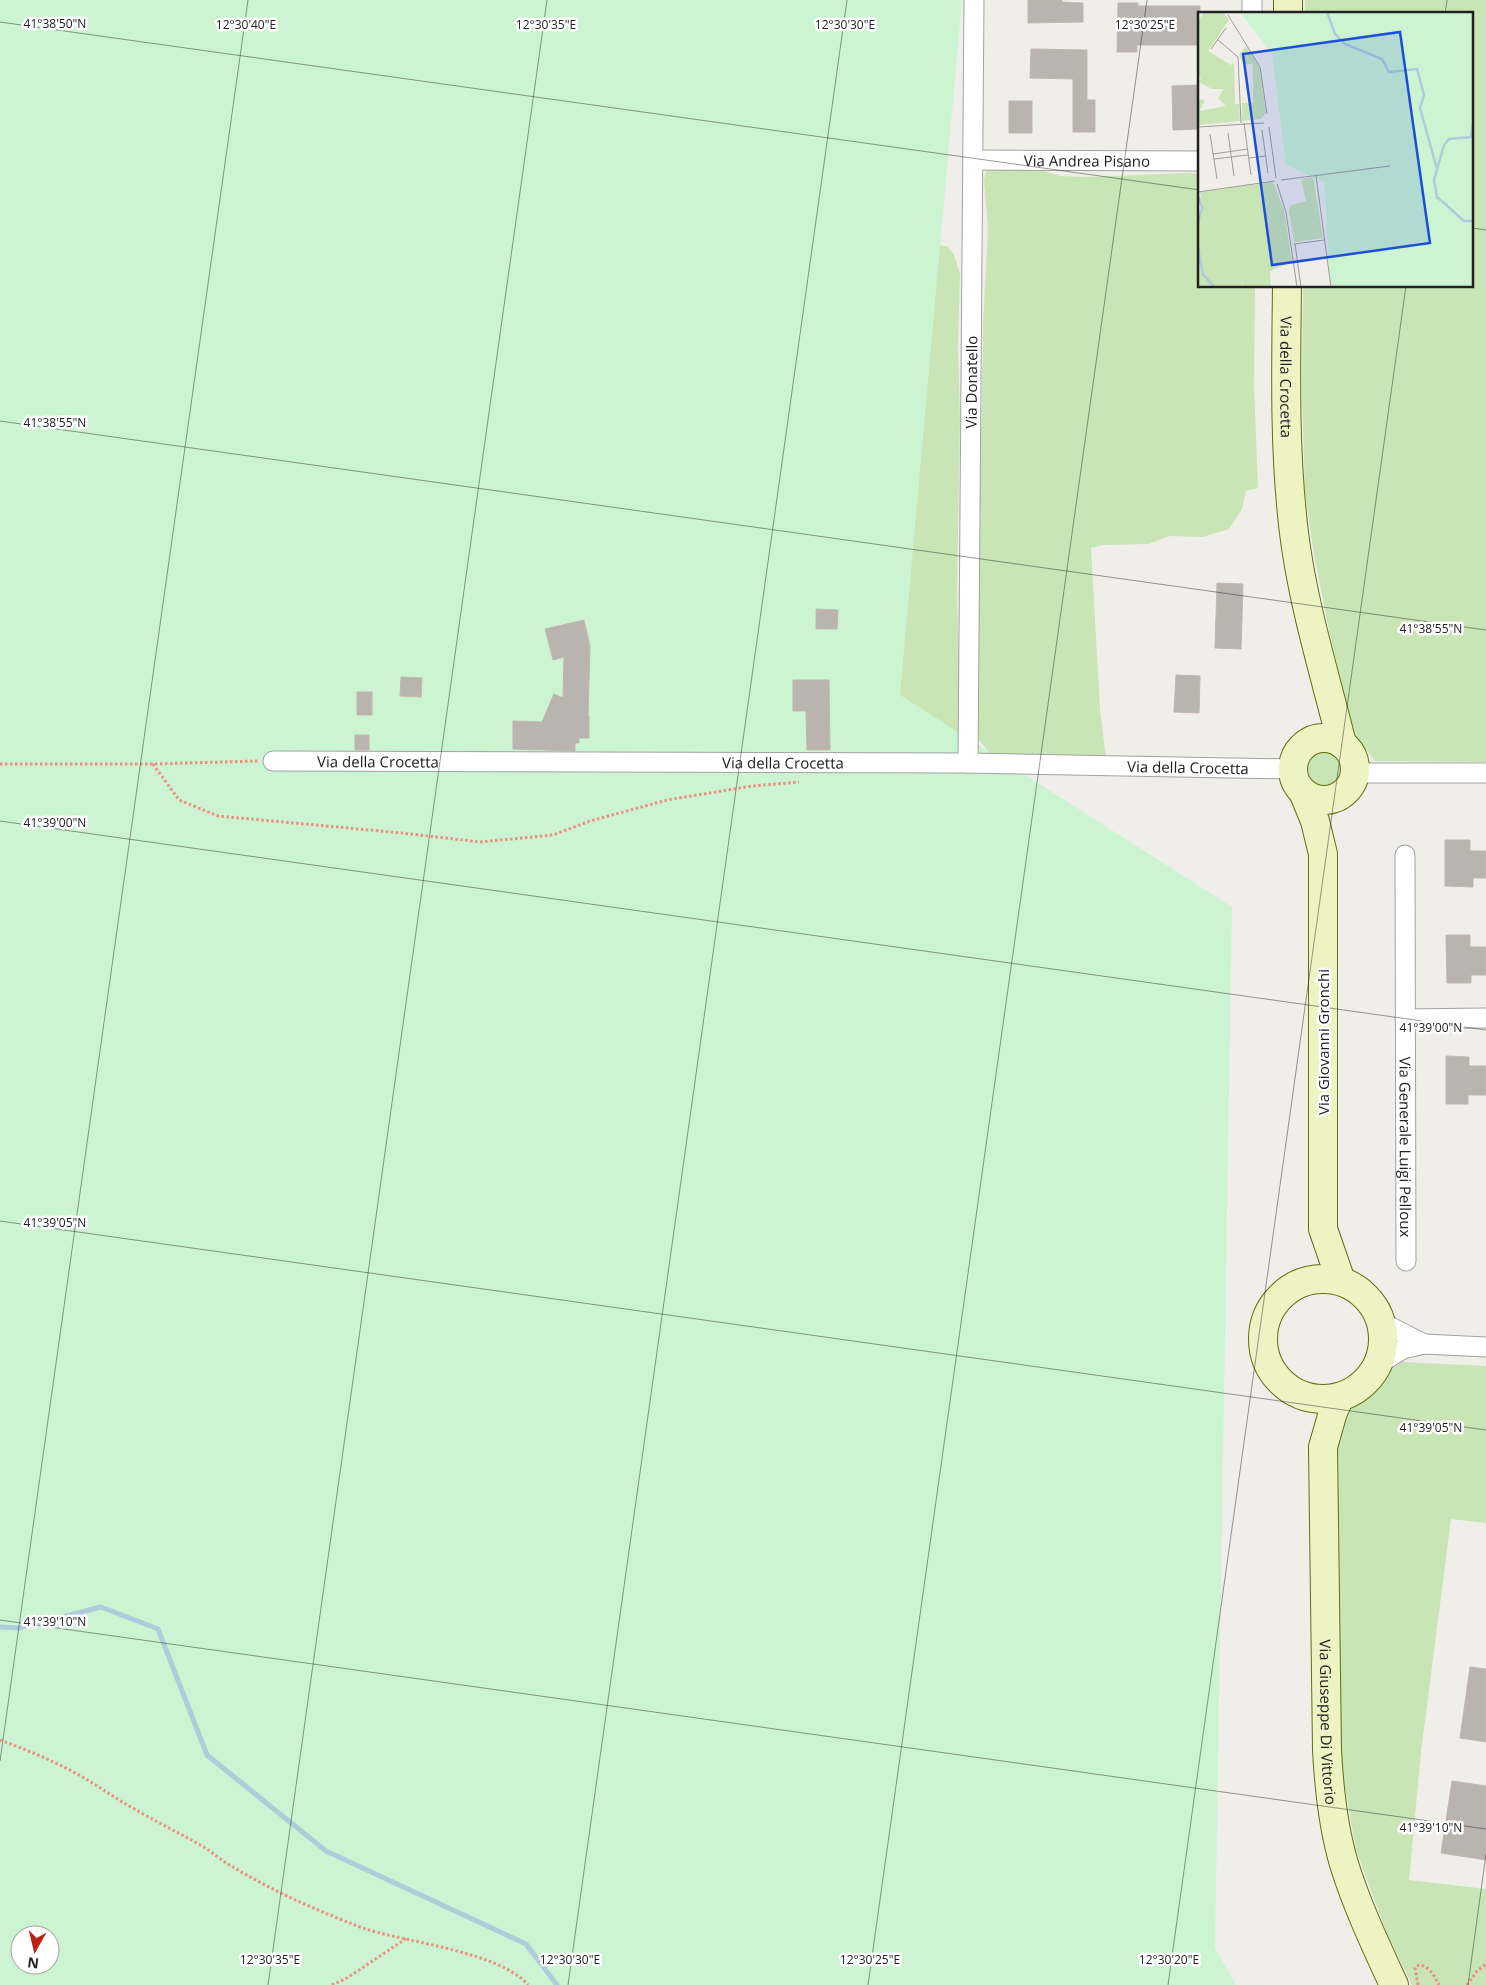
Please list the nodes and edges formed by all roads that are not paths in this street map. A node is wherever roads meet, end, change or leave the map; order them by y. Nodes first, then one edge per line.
1 (974, 0) edge
2 (973, 160) junction
3 (1198, 161) edge
4 (1286, 288) edge
5 (1323, 676) junction
6 (1311, 741) junction
7 (1342, 744) junction
8 (273, 761) road end
9 (968, 763) junction
10 (1292, 769) junction
11 (1486, 773) edge
12 (1349, 784) junction
13 (1304, 794) junction
14 (1323, 854) junction
15 (1405, 855) dead end
16 (1486, 1018) edge
17 (1405, 1019) junction
18 (1323, 1229) junction
19 (1406, 1261) dead end
20 (1341, 1281) junction
21 (1302, 1282) junction
22 (1381, 1322) junction
23 (1424, 1344) junction
24 (1486, 1347) edge
25 (1377, 1365) junction
26 (1301, 1395) junction
27 (1340, 1397) junction
28 (1323, 1447) junction
29 (1394, 1985) edge

1 - 2 street, Via Donatello
2 - 3 street, Via Andrea Pisano
2 - 9 street, Via Donatello
4 - 5 street, Via della Crocetta
5 - 6 street, Via della Crocetta
5 - 7 street, Via della Crocetta
6 - 7 street
6 - 10 street
7 - 12 street
8 - 9 street, Via della Crocetta
9 - 10 street, Via della Crocetta
10 - 13 street
11 - 12 street
12 - 13 street
12 - 14 street, Via Giovanni Gronchi
13 - 14 street, Via Giovanni Gronchi
14 - 18 street, Via Giovanni Gronchi
15 - 17 street, Via Generale Luigi Pelloux
16 - 17 street
17 - 19 street, Via Generale Luigi Pelloux
18 - 20 street, Via Giovanni Gronchi
18 - 21 street, Via Giovanni Gronchi
20 - 21 street
20 - 22 street
21 - 26 street
22 - 23 street
22 - 25 street
23 - 24 street
23 - 25 street
25 - 27 street
26 - 27 street
26 - 28 street, Via Giuseppe Di Vittorio
27 - 28 street, Via Giuseppe Di Vittorio
28 - 29 street, Via Giuseppe Di Vittorio

